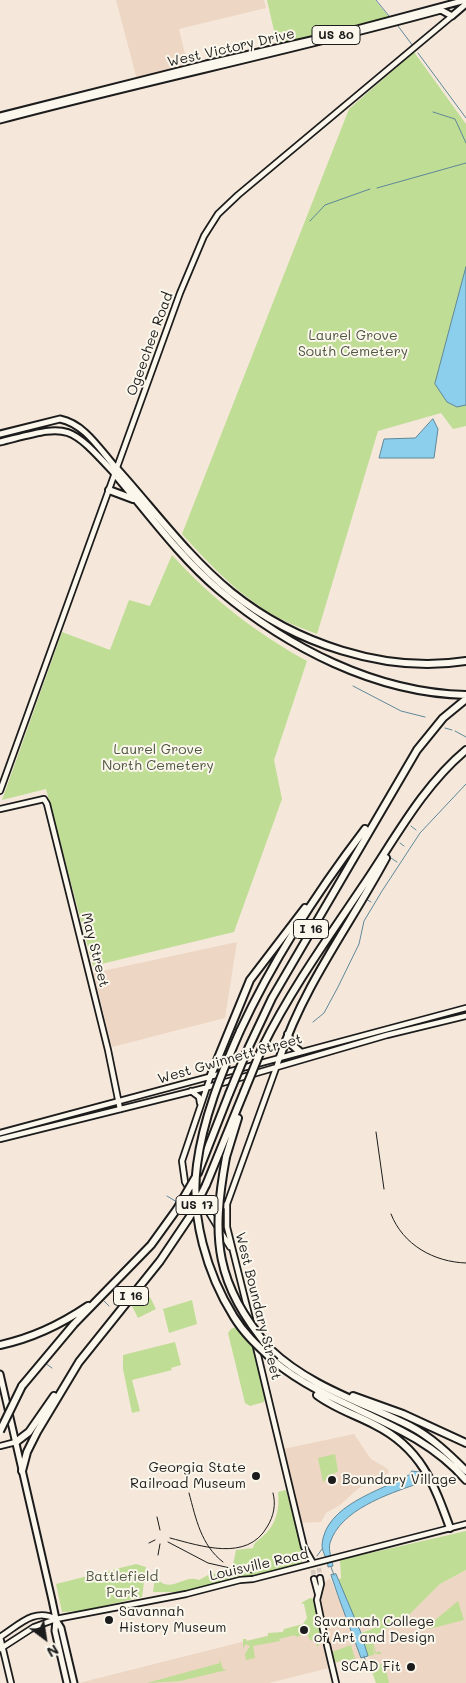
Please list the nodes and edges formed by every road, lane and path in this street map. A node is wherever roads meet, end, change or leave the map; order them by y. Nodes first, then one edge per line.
1 (466, 2) edge
2 (452, 16) junction
3 (0, 116) edge
4 (0, 120) edge
5 (0, 434) edge
6 (0, 442) edge
7 (116, 472) junction
8 (109, 490) junction
9 (140, 504) junction
10 (466, 661) edge
11 (466, 695) edge
12 (466, 699) edge
13 (466, 750) edge
14 (0, 791) edge
15 (381, 808) junction
16 (0, 809) edge
17 (396, 837) junction
18 (324, 887) junction
19 (466, 1008) edge
20 (466, 1016) edge
21 (288, 1034) junction
22 (300, 1051) junction
23 (280, 1057) junction
24 (275, 1068) junction
25 (212, 1075) junction
26 (205, 1088) junction
27 (191, 1091) junction
28 (243, 1095) junction
29 (200, 1105) junction
30 (119, 1106) junction
31 (0, 1134) edge
32 (0, 1140) edge
33 (227, 1204) junction
34 (206, 1208) junction
35 (232, 1250) junction
36 (101, 1296) junction
37 (0, 1345) edge
38 (0, 1374) edge
39 (70, 1376) junction
40 (301, 1381) junction
41 (328, 1388) junction
42 (0, 1431) edge
43 (416, 1434) junction
44 (16, 1442) junction
45 (466, 1443) edge
46 (0, 1446) edge
47 (22, 1471) junction
48 (466, 1471) edge
49 (466, 1480) edge
50 (466, 1524) edge
51 (450, 1528) junction
52 (313, 1563) junction
53 (319, 1568) tunnel mouth
54 (313, 1570) tunnel mouth
55 (320, 1578) tunnel mouth
56 (314, 1579) tunnel mouth
57 (318, 1594) junction
58 (56, 1619) junction
59 (0, 1637) edge
60 (326, 1639) dead end
61 (327, 1645) dead end
62 (2, 1648) edge
63 (11, 1683) edge
64 (67, 1683) edge
65 (74, 1683) edge
66 (336, 1683) edge

1 - 2 main road, Ogeechee Road / US 80
1 - 3 main road, West Victory Drive / US 80
2 - 4 main road, West Victory Drive / US 80
2 - 7 main road, Ogeechee Road
5 - 7 main road
6 - 7 main road
7 - 8 main road, Ogeechee Road
7 - 9 highway
7 - 10 highway
8 - 9 highway
8 - 14 main road, Ogeechee Road
9 - 11 highway
12 - 15 highway, I 16
13 - 17 highway, I 16
15 - 18 highway, US 17
15 - 36 highway, I 16, bridge
16 - 30 main road, May Street
17 - 21 highway
17 - 28 highway, I 16, bridge
18 - 25 highway
18 - 40 highway, US 17, bridge
19 - 22 main road, West Gwinnett Street
20 - 24 main road, West Gwinnett Street
21 - 22 highway
21 - 23 highway
22 - 23 main road, West Gwinnett Street
23 - 24 main road, West Boundary Street
23 - 25 main road, West Gwinnett Street
24 - 26 main road, West Gwinnett Street
24 - 33 main road, West Boundary Street
25 - 26 main road
25 - 30 main road, West Gwinnett Street
26 - 27 main road, West Gwinnett Street
26 - 29 main road
27 - 29 main road
27 - 30 main road, West Gwinnett Street
28 - 39 highway, I 16, bridge
28 - 41 highway, US 17, bridge
29 - 34 main road
30 - 31 main road, West Gwinnett Street
30 - 32 main road, West Gwinnett Street
33 - 34 main road
33 - 35 main road, West Boundary Street
34 - 35 main road
35 - 52 main road, West Boundary Street
36 - 37 highway
36 - 42 highway, I 16, bridge
38 - 44 main road
39 - 44 highway
39 - 47 highway, I 16
40 - 43 highway, US 17
40 - 51 highway
41 - 43 highway, US 17
41 - 45 highway
43 - 48 highway, US 17
43 - 49 highway, US 17
44 - 46 main road
44 - 47 main road
47 - 58 main road
50 - 51 main road, Louisville Road
51 - 52 main road, Louisville Road
52 - 53 main road, West Boundary Street
52 - 54 main road, West Boundary Street
52 - 58 main road, Louisville Road
55 - 57 main road
56 - 57 main road
57 - 60 main road
58 - 59 main road
58 - 62 main road
58 - 64 main road
58 - 65 main road
59 - 62 main road
61 - 66 main road
62 - 63 main road

